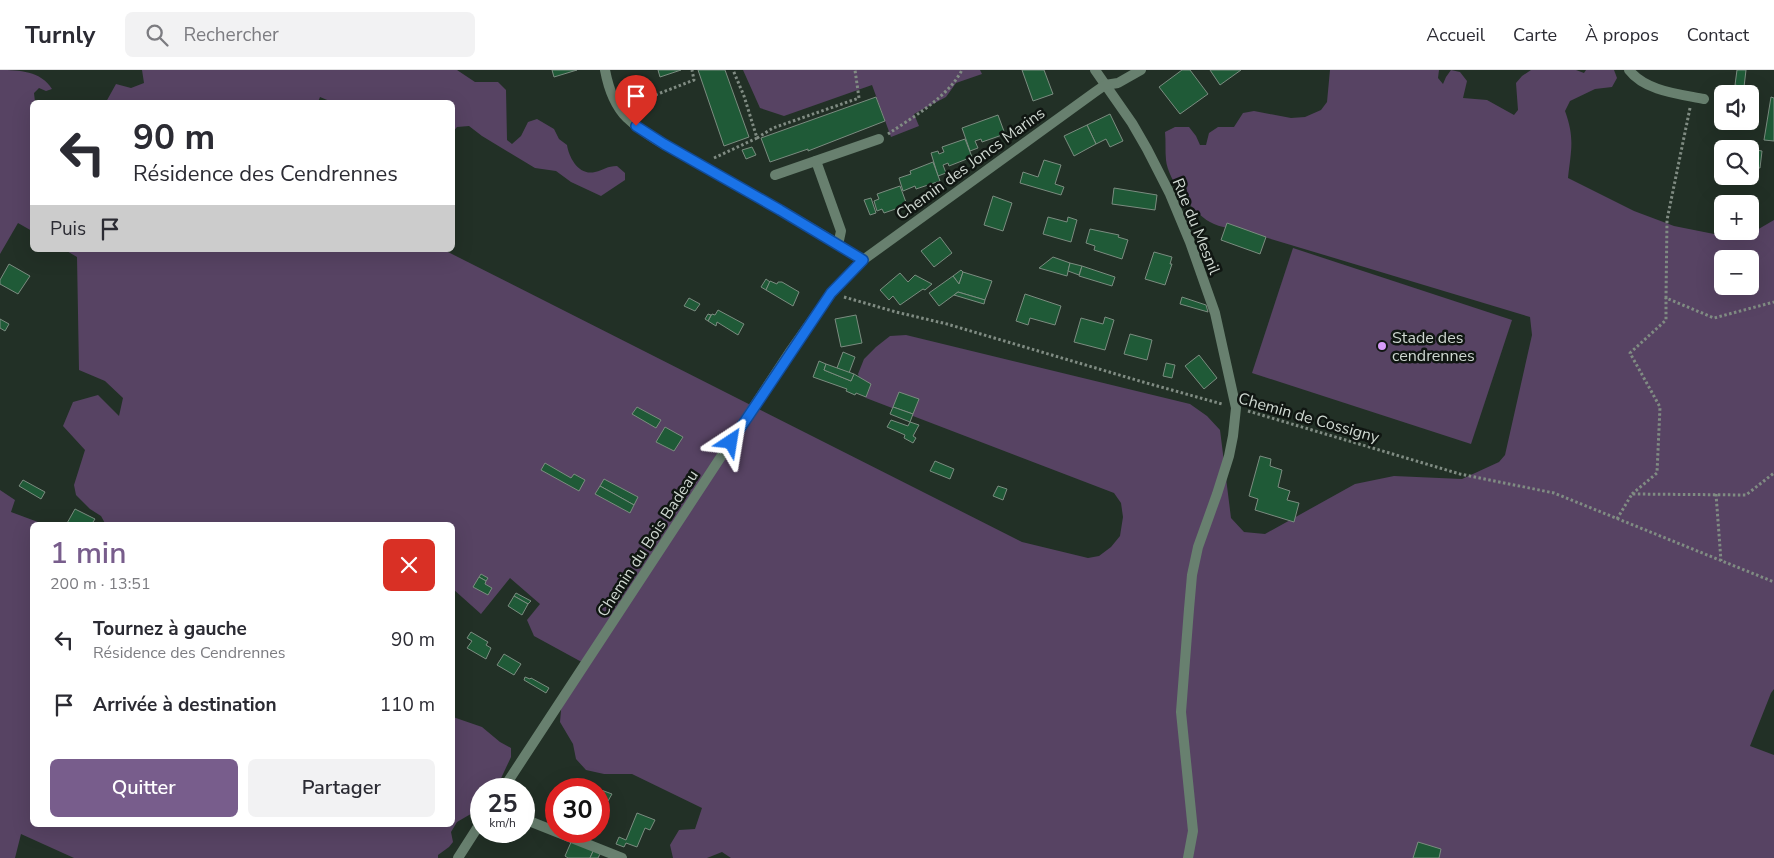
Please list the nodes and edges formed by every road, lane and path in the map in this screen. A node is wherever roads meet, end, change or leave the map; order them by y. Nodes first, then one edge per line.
1 (606, 70) edge
2 (692, 70) edge
3 (733, 70) edge
4 (855, 70) edge
5 (962, 70) edge
6 (1095, 70) edge
7 (1141, 70) edge
8 (1628, 70) edge
9 (1105, 85) junction
10 (1692, 97) junction
11 (1704, 99) dead end
12 (620, 109) junction
13 (757, 138) junction
14 (879, 139) joint
15 (816, 161) junction
16 (704, 167) junction
17 (775, 175) dead end
18 (838, 245) junction
19 (863, 260) junction
20 (854, 268) joint
21 (831, 293) junction
22 (1666, 298) junction
23 (1774, 302) edge
24 (1236, 408) junction
25 (1774, 473) edge
26 (1632, 494) junction
27 (1716, 494) junction
28 (1617, 519) junction
29 (1721, 561) junction
30 (1774, 582) edge
31 (510, 778) edge
32 (535, 823) edge
33 (470, 839) edge
34 (458, 858) edge
35 (622, 858) edge
36 (1188, 858) edge

1 - 12 street
2 - 12 path
3 - 13 path
4 - 13 path
5 - 14 path
6 - 9 street, Rue du Mesnil
7 - 9 street, Chemin des Joncs Marins
8 - 10 street
9 - 19 street, Chemin des Joncs Marins
9 - 24 street, Rue du Mesnil
10 - 11 street
10 - 22 path
12 - 16 street
13 - 16 path
14 - 15 street
15 - 17 street
15 - 18 street
16 - 18 street
18 - 19 street
19 - 20 street, Chemin des Joncs Marins
20 - 21 street, Chemin du Bois Badeau
21 - 24 path, Chemin de Cossigny
21 - 31 street, Chemin du Bois Badeau
22 - 23 path
22 - 26 path
24 - 28 path, Chemin de Cossigny
24 - 36 street
25 - 27 path
26 - 27 path
26 - 28 path
27 - 29 path
28 - 29 path, Chemin de Cossigny
29 - 30 path, Chemin de Cossigny
32 - 35 street
33 - 34 street

